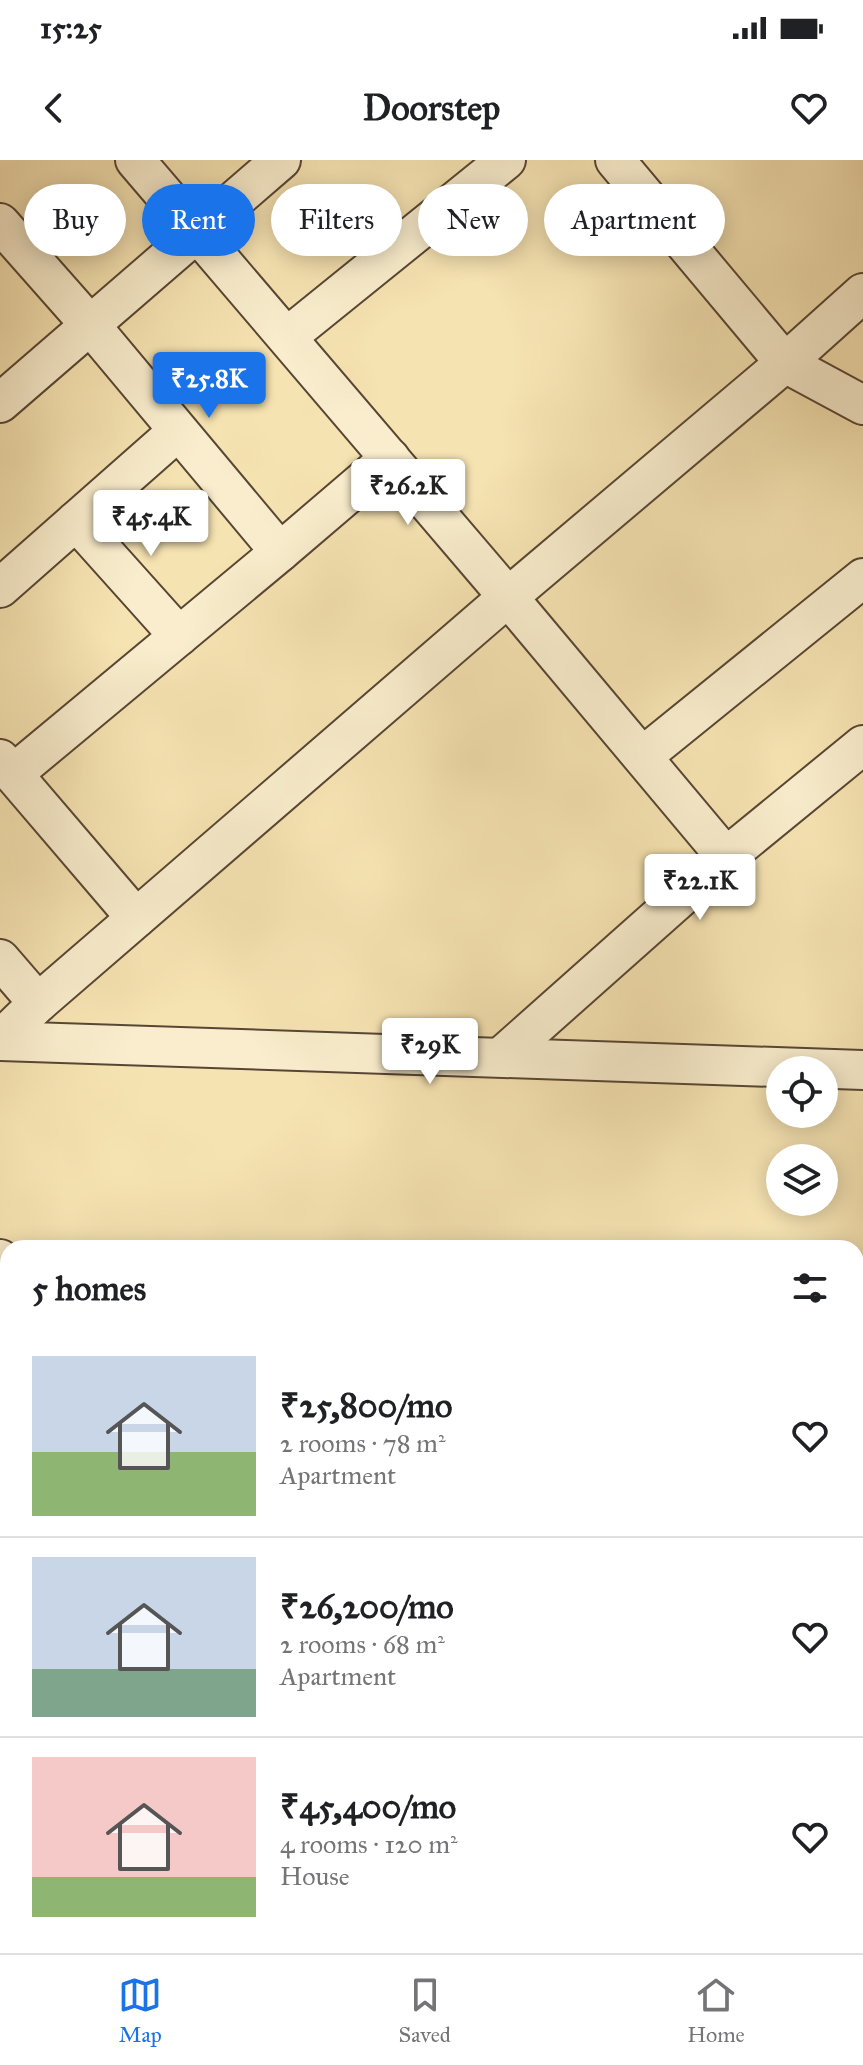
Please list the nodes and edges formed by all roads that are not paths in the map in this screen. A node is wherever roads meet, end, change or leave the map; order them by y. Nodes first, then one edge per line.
1 (135, 160) edge
2 (281, 160) edge
3 (506, 160) edge
4 (615, 160) edge
5 (156, 184) edge
6 (254, 184) edge
7 (0, 223) edge
8 (172, 256) edge
9 (218, 256) edge
10 (863, 293) edge
11 (91, 326) junction
12 (287, 337) junction
13 (785, 363) junction
14 (0, 403) edge
15 (863, 405) edge
16 (178, 431) junction
17 (390, 458) junction
18 (76, 521) junction
19 (280, 552) junction
20 (863, 578) edge
21 (0, 588) edge
22 (508, 597) junction
23 (179, 636) junction
24 (863, 745) edge
25 (643, 756) junction
26 (6, 767) edge
27 (726, 857) junction
28 (136, 918) junction
29 (0, 959) edge
30 (38, 1003) junction
31 (0, 1040) edge
32 (501, 1057) junction
33 (863, 1070) edge

1 - 5 street
2 - 6 street
3 - 12 street
4 - 13 street
7 - 11 street
8 - 11 street
9 - 12 street
10 - 13 street
11 - 14 street
11 - 16 street
12 - 17 street
13 - 15 street
13 - 22 street
16 - 18 street
16 - 19 street
17 - 19 street
17 - 22 street
18 - 21 street
18 - 23 street
19 - 23 street
20 - 25 street
22 - 25 street
22 - 28 street
23 - 26 street
24 - 27 street
25 - 27 street
26 - 28 street
27 - 32 street
28 - 30 street
29 - 30 street
30 - 31 street
31 - 32 street
32 - 33 street

